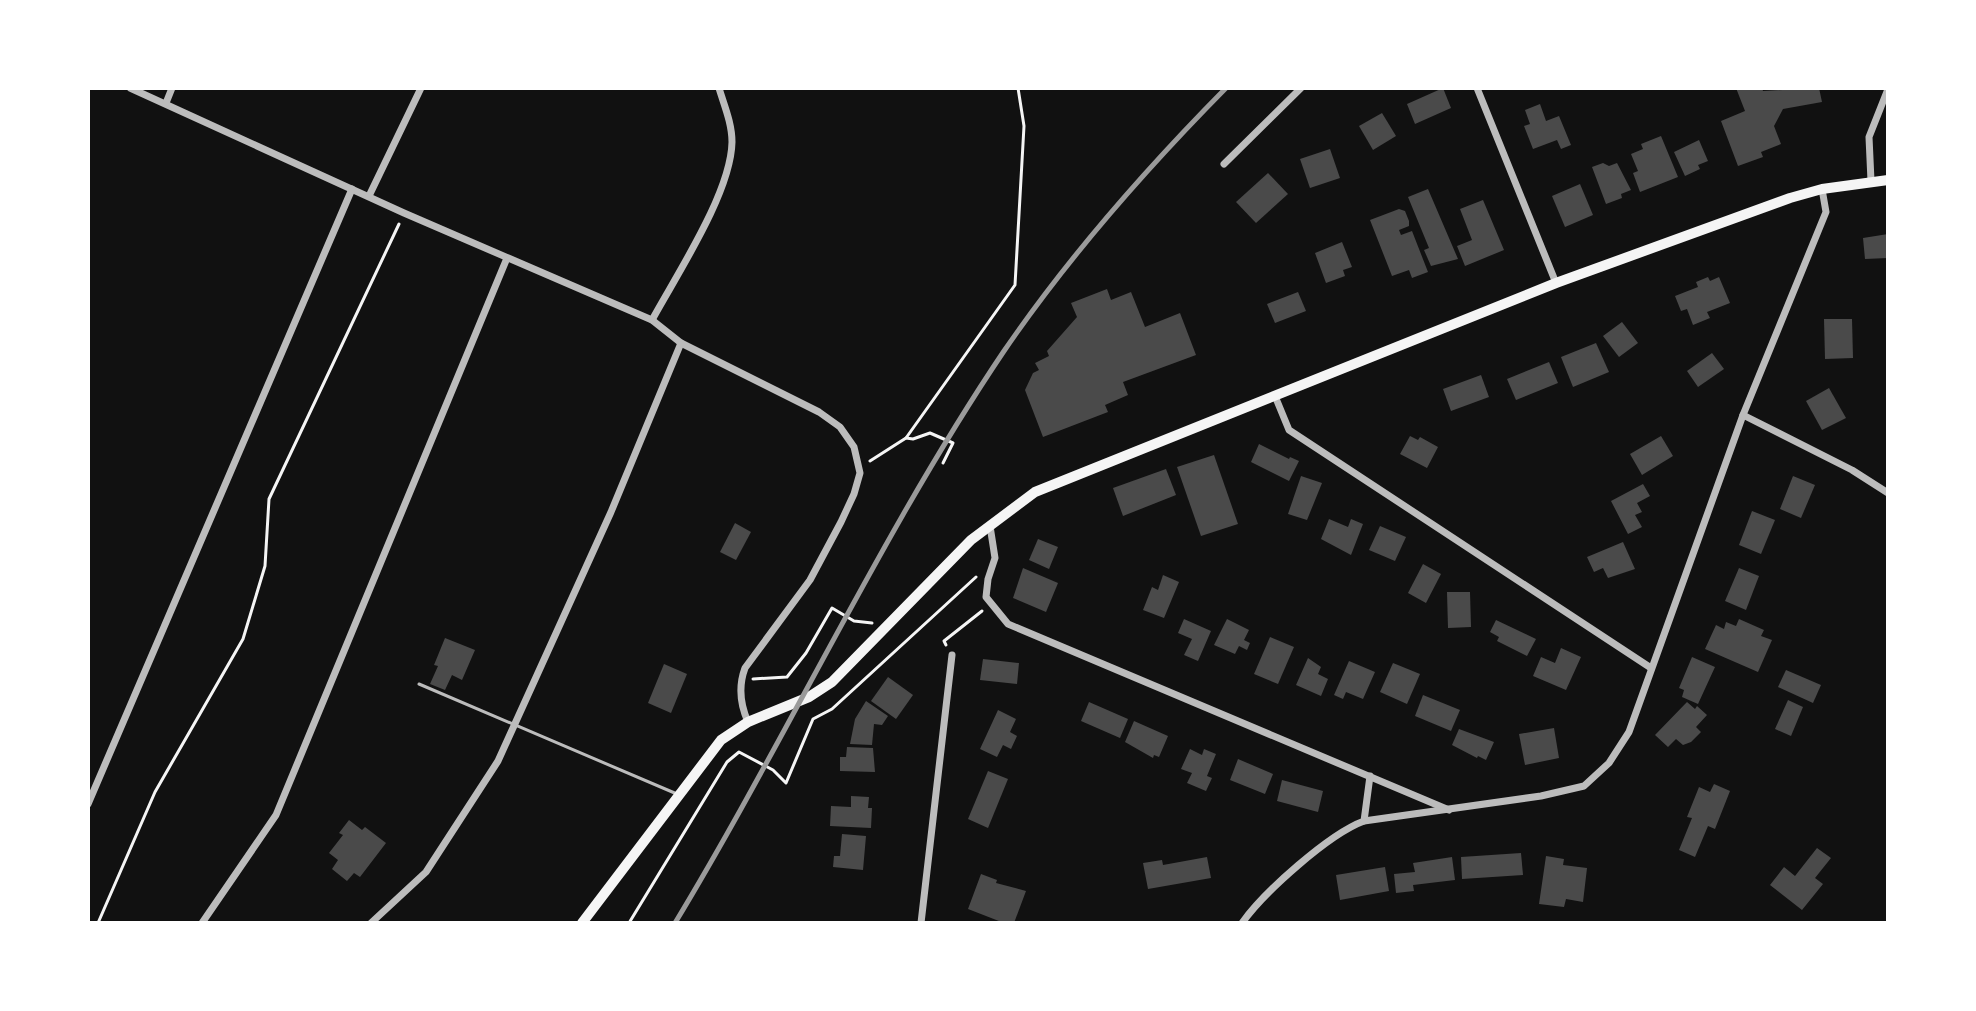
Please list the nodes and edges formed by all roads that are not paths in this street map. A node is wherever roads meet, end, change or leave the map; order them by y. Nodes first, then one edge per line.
1 (130, 88) edge
2 (172, 88) edge
3 (421, 88) edge
4 (719, 88) edge
5 (1301, 88) edge
6 (1477, 88) edge
7 (1888, 89) edge
8 (166, 103) junction
9 (1224, 164) dead end
10 (1888, 180) edge
11 (1871, 181) junction
12 (352, 189) junction
13 (1822, 189) junction
14 (369, 196) junction
15 (507, 258) junction
16 (1556, 283) junction
17 (652, 320) junction
18 (681, 343) junction
19 (1275, 396) junction
20 (1743, 415) junction
21 (1888, 493) edge
22 (990, 526) junction
23 (952, 655) road end
24 (1651, 668) junction
25 (419, 684) dead end
26 (748, 722) junction
27 (515, 725) junction
28 (1370, 776) junction
29 (678, 794) junction
30 (88, 804) edge
31 (1449, 810) junction
32 (1364, 821) junction
33 (202, 923) edge
34 (371, 923) edge
35 (582, 923) edge
36 (921, 923) edge
37 (1242, 923) edge

1 - 8 street
2 - 8 street
3 - 14 street
4 - 17 street
5 - 9 street
6 - 16 street
7 - 11 street
8 - 12 street
10 - 11 main road
11 - 13 main road
12 - 14 street
12 - 30 street
13 - 16 main road
13 - 20 street
14 - 15 street
15 - 17 street
15 - 33 street
16 - 19 main road
17 - 18 street
18 - 26 street
18 - 27 street
19 - 22 main road
19 - 24 street
20 - 21 street
20 - 24 street
22 - 26 main road
22 - 28 street
23 - 36 street
24 - 31 street
25 - 27 lane
26 - 29 main road
27 - 29 lane
27 - 34 street
28 - 31 street
28 - 32 street
29 - 35 main road
31 - 32 street
32 - 37 street

